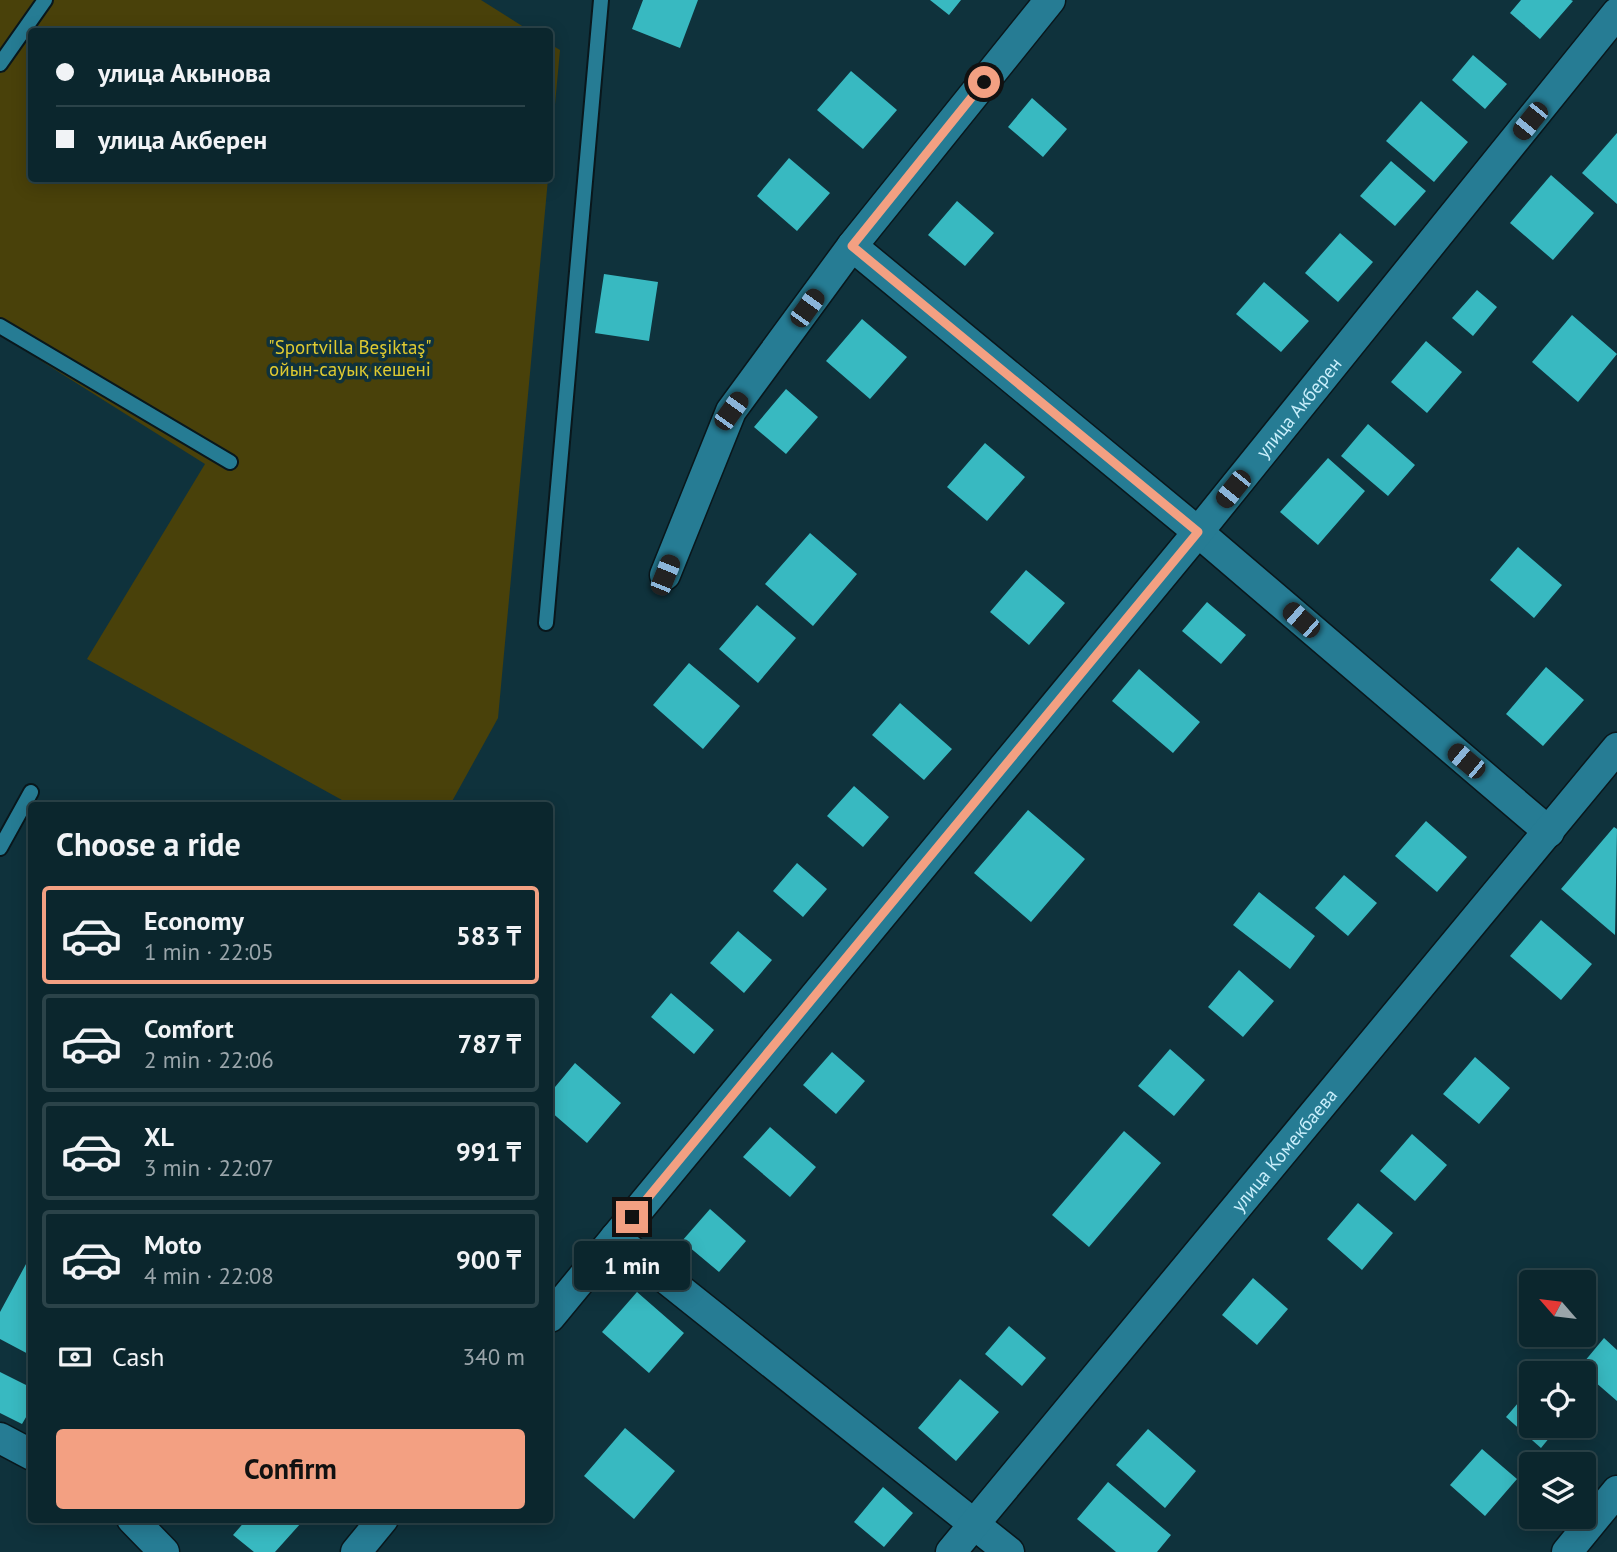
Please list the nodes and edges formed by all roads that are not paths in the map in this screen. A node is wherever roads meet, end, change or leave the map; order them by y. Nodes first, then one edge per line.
1 (45, 0) edge
2 (601, 0) edge
3 (1050, 0) edge
4 (1617, 13) edge
5 (0, 64) edge
6 (852, 246) junction
7 (0, 326) edge
8 (230, 462) dead end
9 (1198, 532) junction
10 (665, 575) dead end
11 (546, 623) dead end
12 (1617, 748) edge
13 (31, 792) dead end
14 (1549, 832) junction
15 (0, 848) edge
16 (615, 1238) junction
17 (553, 1313) edge
18 (0, 1438) edge
19 (28, 1453) edge
20 (1617, 1491) edge
21 (135, 1523) edge
22 (380, 1523) edge
23 (975, 1524) junction
24 (164, 1552) edge
25 (356, 1552) edge
26 (951, 1552) edge
27 (1009, 1552) edge
28 (1567, 1552) edge

1 - 5 lane
2 - 11 lane
3 - 6 street
4 - 9 street, улица Акберен
6 - 9 street
6 - 10 street
7 - 8 lane
9 - 14 street
9 - 16 street, улица Акберен
12 - 14 street, улица Комекбаева
13 - 15 lane
14 - 23 street, улица Комекбаева
16 - 17 street, улица Акберен
16 - 23 street
18 - 19 street
20 - 28 street
21 - 24 street
22 - 25 street
23 - 26 street, улица Комекбаева
23 - 27 street

